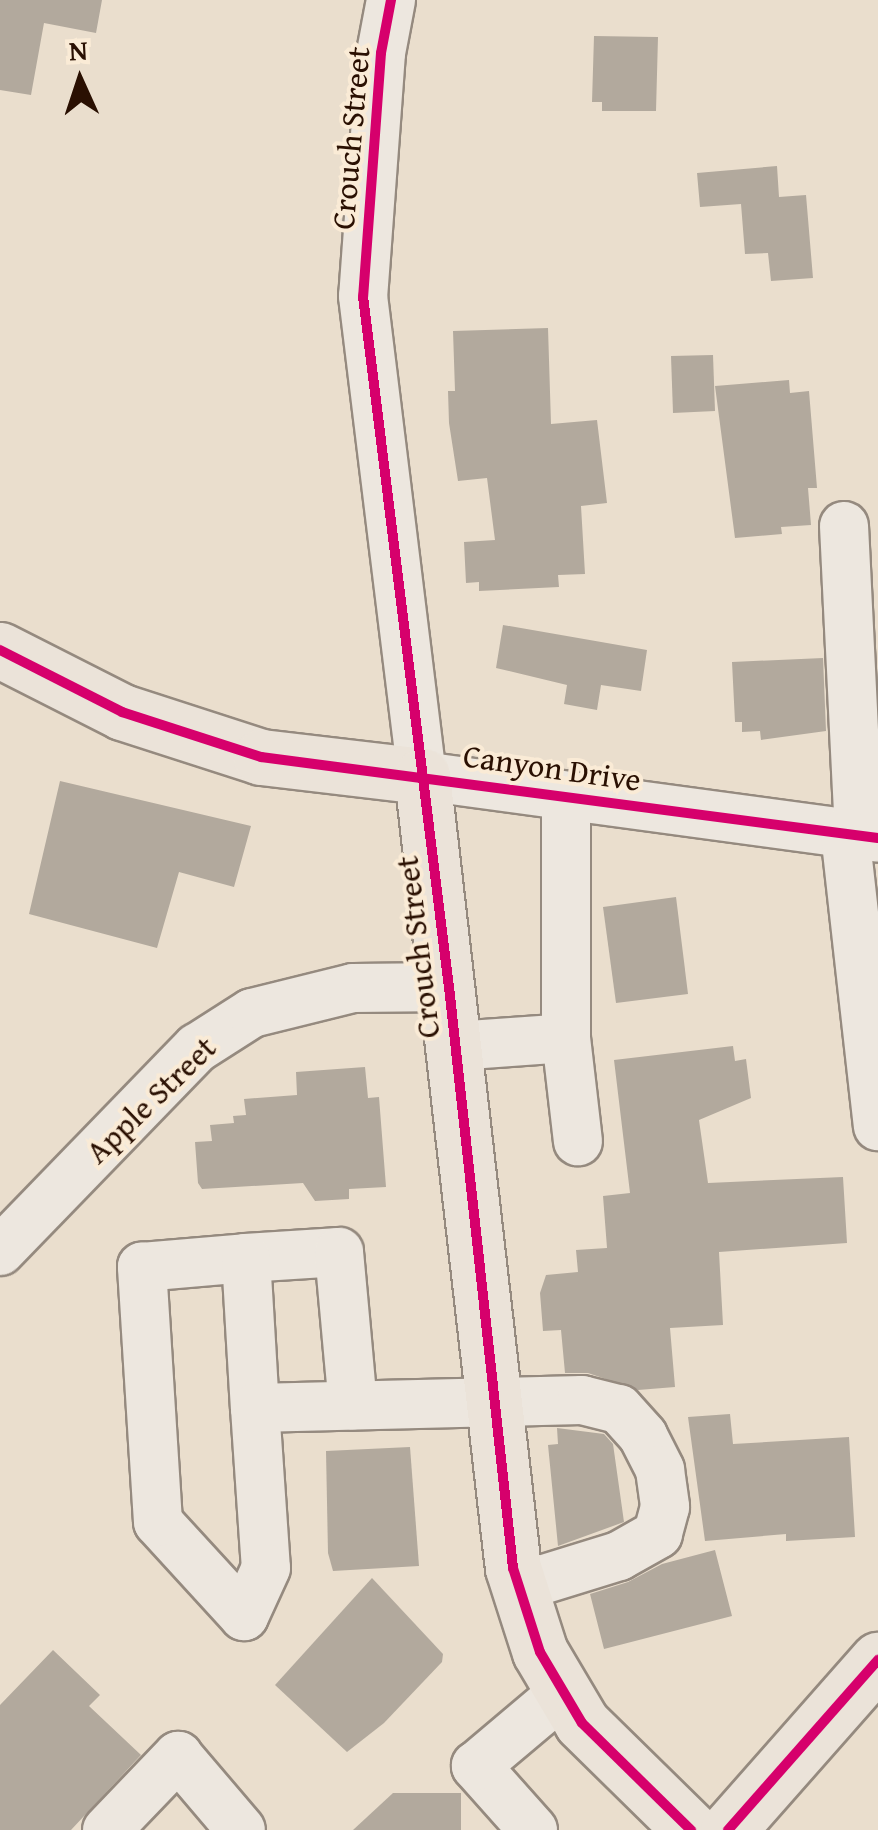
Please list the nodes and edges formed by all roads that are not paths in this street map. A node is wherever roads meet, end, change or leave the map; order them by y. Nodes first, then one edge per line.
1 (391, 0) edge
2 (844, 526) dead end
3 (0, 650) edge
4 (422, 776) junction
5 (566, 796) junction
6 (860, 835) edge
7 (448, 987) junction
8 (566, 1038) junction
9 (455, 1046) junction
10 (878, 1126) edge
11 (578, 1141) dead end
12 (0, 1248) edge
13 (246, 1258) junction
14 (495, 1402) junction
15 (353, 1405) junction
16 (255, 1408) junction
17 (520, 1587) junction
18 (878, 1660) edge
19 (564, 1692) junction
20 (111, 1828) edge
21 (241, 1830) edge
22 (533, 1830) edge
23 (691, 1830) edge
24 (728, 1830) edge

1 - 4 street, Crouch Street
2 - 6 street
3 - 4 main road, Canyon Drive
4 - 5 street, Canyon Drive
4 - 7 main road, Crouch Street
5 - 6 street, Canyon Drive
5 - 8 street
6 - 10 street
7 - 9 main road, Crouch Street
7 - 12 street, Apple Street
8 - 9 street
8 - 11 street
9 - 14 main road, Crouch Street
13 - 15 street
13 - 16 street
13 - 16 street
14 - 15 street
14 - 17 main road, Crouch Street
14 - 17 street
15 - 16 street
17 - 19 main road, Crouch Street
18 - 24 main road
19 - 22 street
19 - 23 main road, Crouch Street
20 - 21 street

